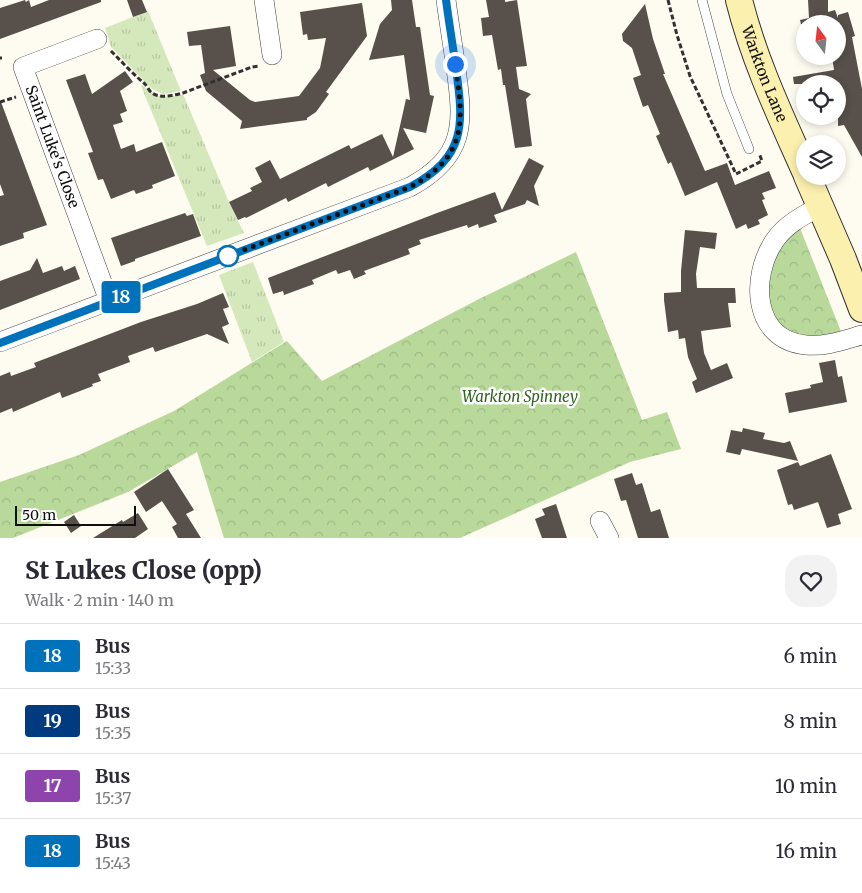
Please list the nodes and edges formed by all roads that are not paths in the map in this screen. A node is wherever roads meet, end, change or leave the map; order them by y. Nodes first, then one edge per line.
1 (264, 0) edge
2 (446, 0) edge
3 (702, 0) edge
4 (740, 0) edge
5 (104, 45) road end
6 (268, 60) road end
7 (752, 148) road end
8 (796, 152) edge
9 (811, 185) edge
10 (821, 206) junction
11 (110, 301) junction
12 (862, 309) edge
13 (862, 335) edge
14 (0, 342) edge
15 (600, 521) dead end
16 (609, 538) edge

1 - 6 street
2 - 11 street
3 - 7 lane
4 - 8 street, Warkton Lane
5 - 11 street, Saint Luke's Close
9 - 10 street
10 - 12 street
10 - 13 street
11 - 14 street
15 - 16 street

